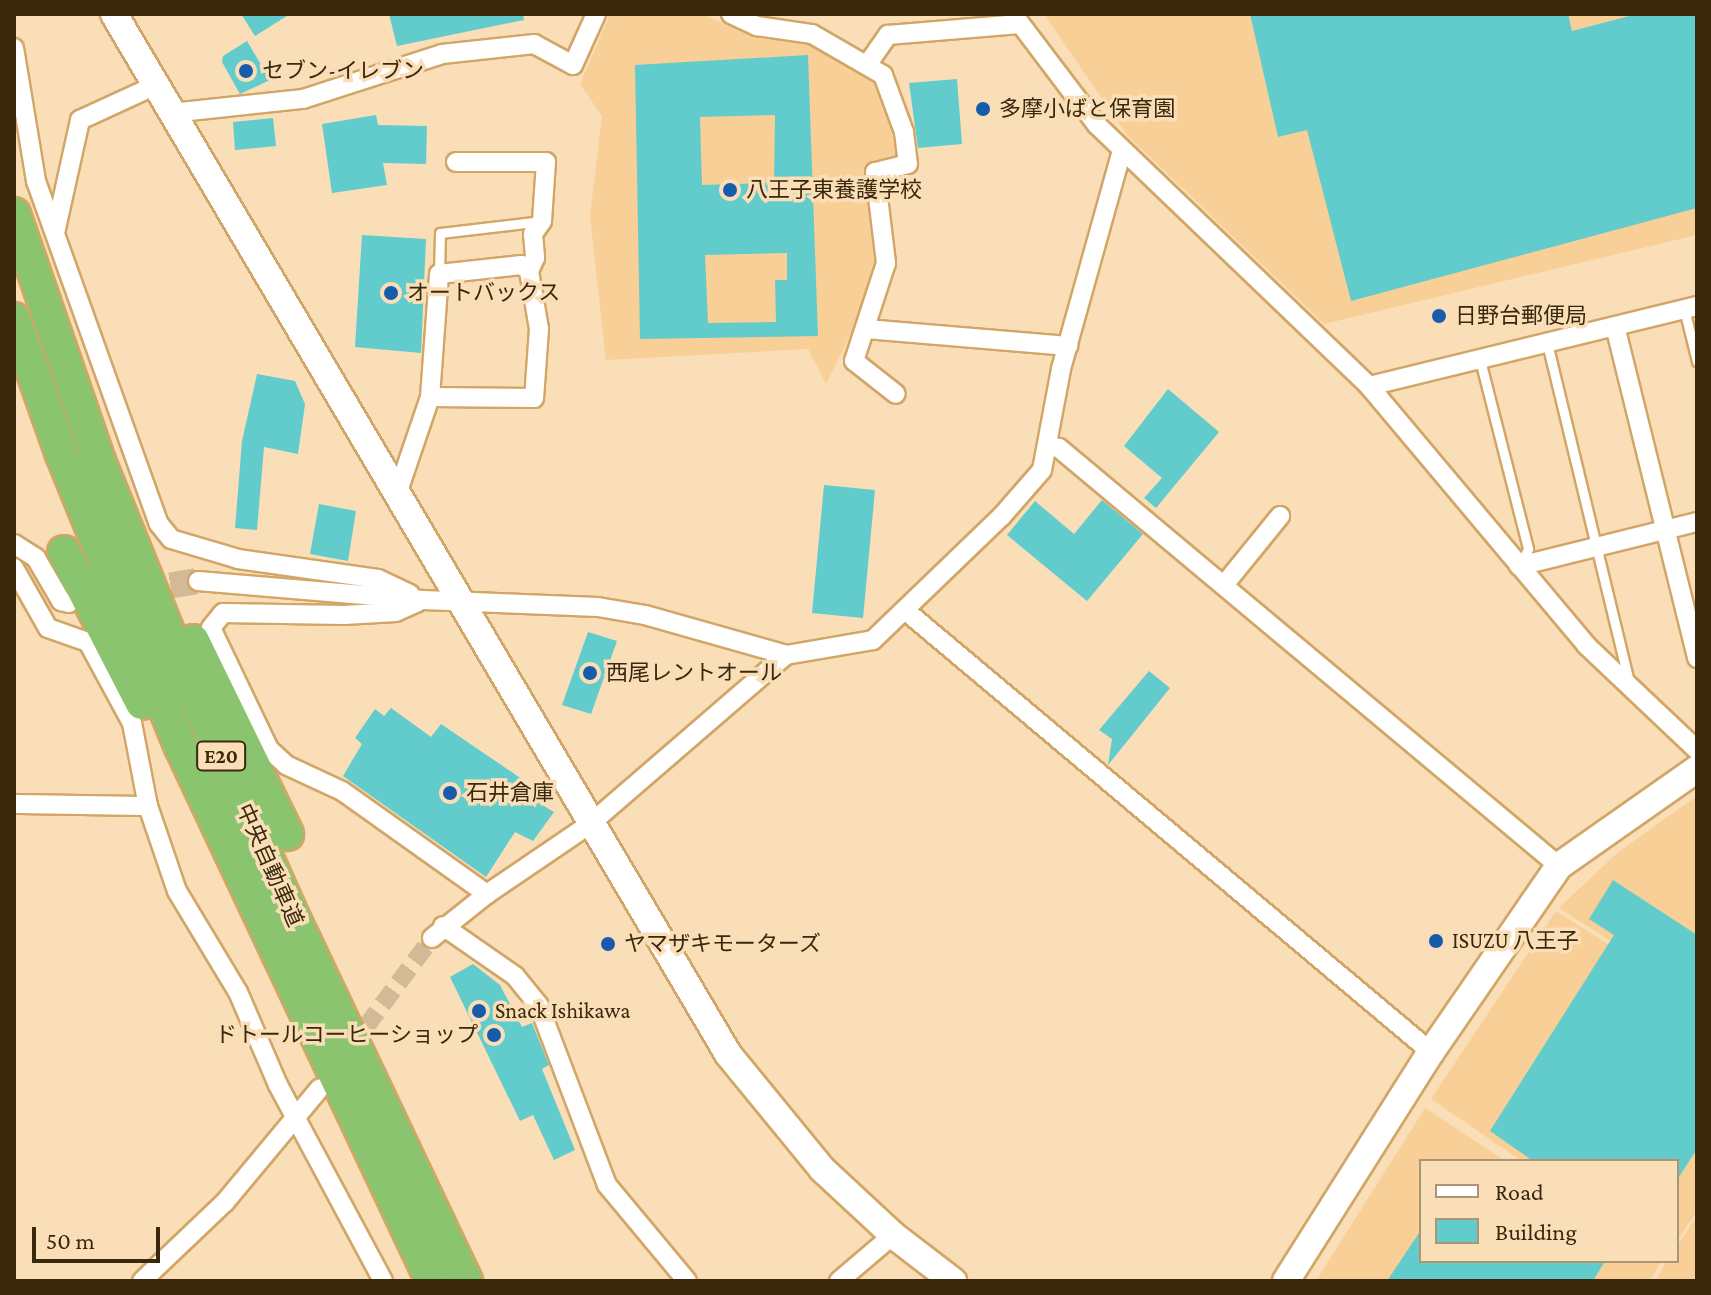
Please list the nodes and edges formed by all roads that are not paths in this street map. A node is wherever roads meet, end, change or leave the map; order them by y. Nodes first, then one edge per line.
1 (114, 14) edge
2 (596, 14) edge
3 (731, 14) edge
4 (1017, 19) edge
5 (14, 48) edge
6 (867, 65) junction
7 (154, 86) junction
8 (171, 113) junction
9 (1122, 151) junction
10 (456, 162) dead end
11 (14, 214) edge
12 (542, 221) junction
13 (55, 233) junction
14 (529, 271) junction
15 (439, 274) junction
16 (1690, 308) edge
17 (14, 319) edge
18 (1615, 326) junction
19 (866, 329) junction
20 (1547, 343) junction
21 (1068, 346) junction
22 (1480, 360) junction
23 (1697, 361) edge
24 (1369, 386) junction
25 (896, 394) dead end
26 (430, 397) junction
27 (1048, 446) junction
28 (99, 461) junction
29 (396, 497) junction
30 (1280, 516) dead end
31 (1697, 522) edge
32 (1666, 530) junction
33 (14, 544) edge
34 (1597, 547) junction
35 (64, 552) dead end
36 (1519, 566) junction
37 (14, 568) edge
38 (198, 581) tunnel mouth
39 (1224, 585) junction
40 (423, 600) junction
41 (457, 601) junction
42 (69, 603) dead end
43 (906, 611) junction
44 (786, 655) junction
45 (1697, 658) edge
46 (1629, 683) junction
47 (1697, 750) edge
48 (1697, 769) edge
49 (14, 804) edge
50 (148, 806) junction
51 (590, 824) junction
52 (287, 834) dead end
53 (1559, 866) junction
54 (487, 894) junction
55 (281, 963) junction
56 (1431, 1052) junction
57 (320, 1088) dead end
58 (296, 1114) junction
59 (893, 1235) junction
60 (142, 1281) edge
61 (383, 1281) edge
62 (432, 1281) edge
63 (466, 1281) edge
64 (687, 1281) edge
65 (839, 1281) edge
66 (953, 1281) edge
67 (1286, 1281) edge

1 - 7 street
2 - 8 street
3 - 6 street
4 - 6 street
4 - 9 street
5 - 13 street
6 - 19 street
7 - 8 street
7 - 13 street
8 - 29 street
9 - 21 street
9 - 24 street
10 - 12 street
11 - 28 highway, 中央自動車道 / E20
12 - 14 street
12 - 15 lane
13 - 40 street
14 - 15 street
14 - 26 street
15 - 26 street
16 - 18 street
16 - 23 lane
17 - 55 highway, 中央自動車道 / E20
18 - 20 street
18 - 32 street
19 - 21 street
19 - 25 street
20 - 22 street
20 - 34 lane
21 - 27 street
22 - 24 street
22 - 36 lane
24 - 36 street
26 - 29 street
27 - 39 street
27 - 43 street
28 - 52 highway
28 - 63 highway, 中央自動車道 / E20
29 - 41 street
30 - 39 street
31 - 32 street
32 - 34 street
32 - 45 street
33 - 42 street
34 - 36 street
34 - 46 lane
35 - 55 highway
36 - 46 street
37 - 50 street
38 - 40 street
39 - 53 street
40 - 41 street
40 - 54 street
41 - 44 street
41 - 51 street
43 - 44 street
43 - 56 street
44 - 51 street
46 - 47 street
48 - 53 street
49 - 50 street
50 - 58 street
51 - 54 street
51 - 59 street
53 - 56 street
54 - 64 street
55 - 62 highway, 中央自動車道 / E20
56 - 67 street
57 - 58 street
58 - 60 street
58 - 61 street
59 - 65 street
59 - 66 street

